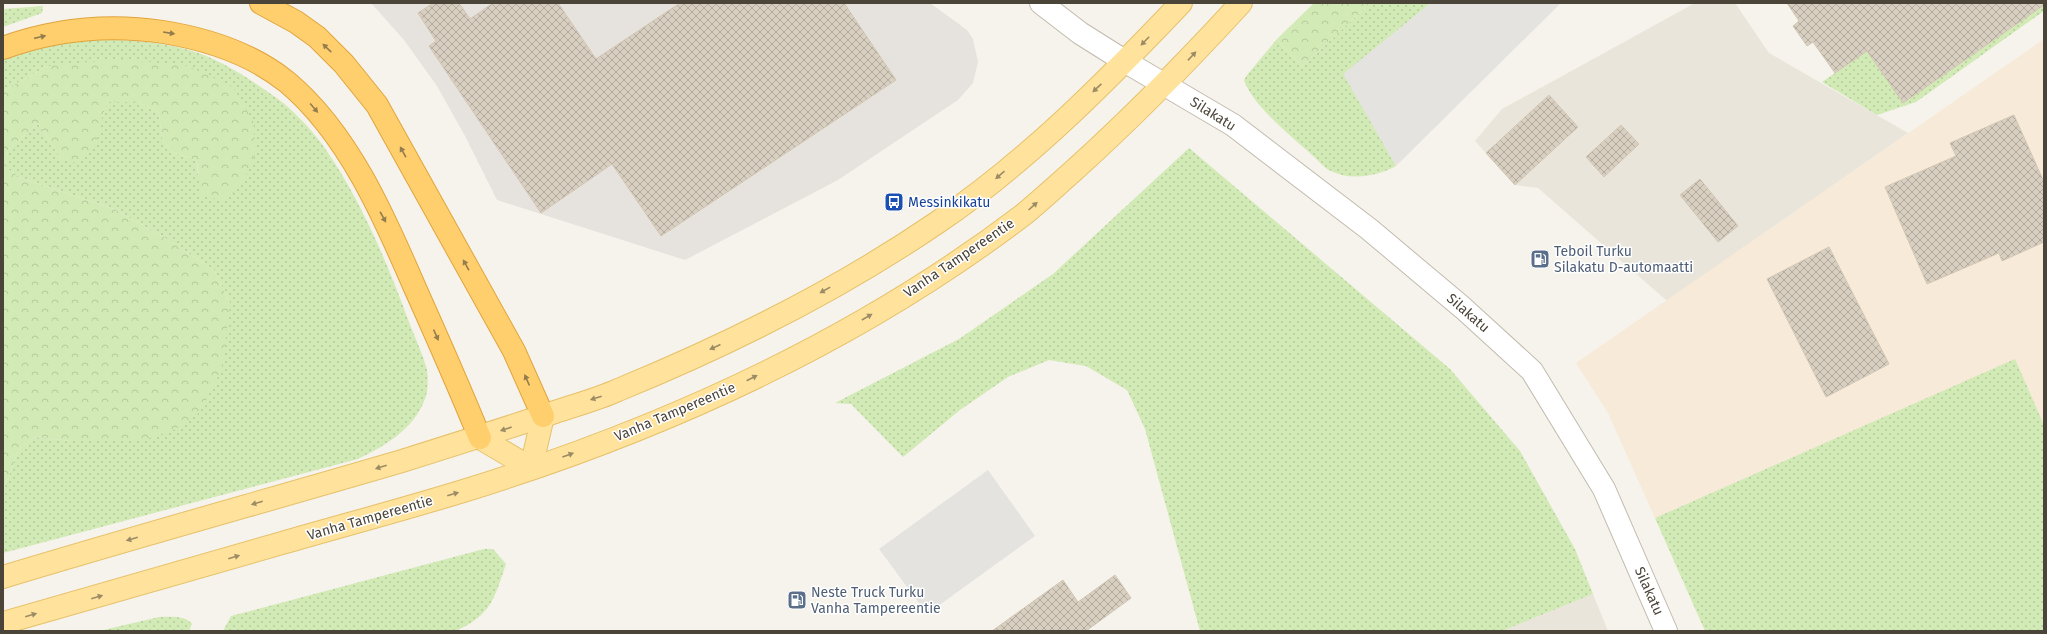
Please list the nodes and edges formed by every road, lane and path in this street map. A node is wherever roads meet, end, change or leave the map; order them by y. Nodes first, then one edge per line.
1 (261, 3) edge
2 (1041, 3) edge
3 (1182, 3) edge
4 (1242, 3) edge
5 (3, 48) edge
6 (1126, 62) junction
7 (1165, 84) junction
8 (543, 416) junction
9 (480, 438) junction
10 (531, 468) junction
11 (3, 577) edge
12 (3, 623) edge
13 (1666, 631) edge

8 -> 1 highway
2 - 6 street
3 -> 6 main road
7 -> 4 main road, Vanha Tampereentie
5 -> 9 highway
6 - 7 street, Silakatu
6 -> 8 main road
10 -> 7 main road, Vanha Tampereentie
7 - 13 street, Silakatu
8 -> 9 main road
8 - 10 main road
9 - 10 main road
9 -> 11 main road
12 -> 10 main road, Vanha Tampereentie

